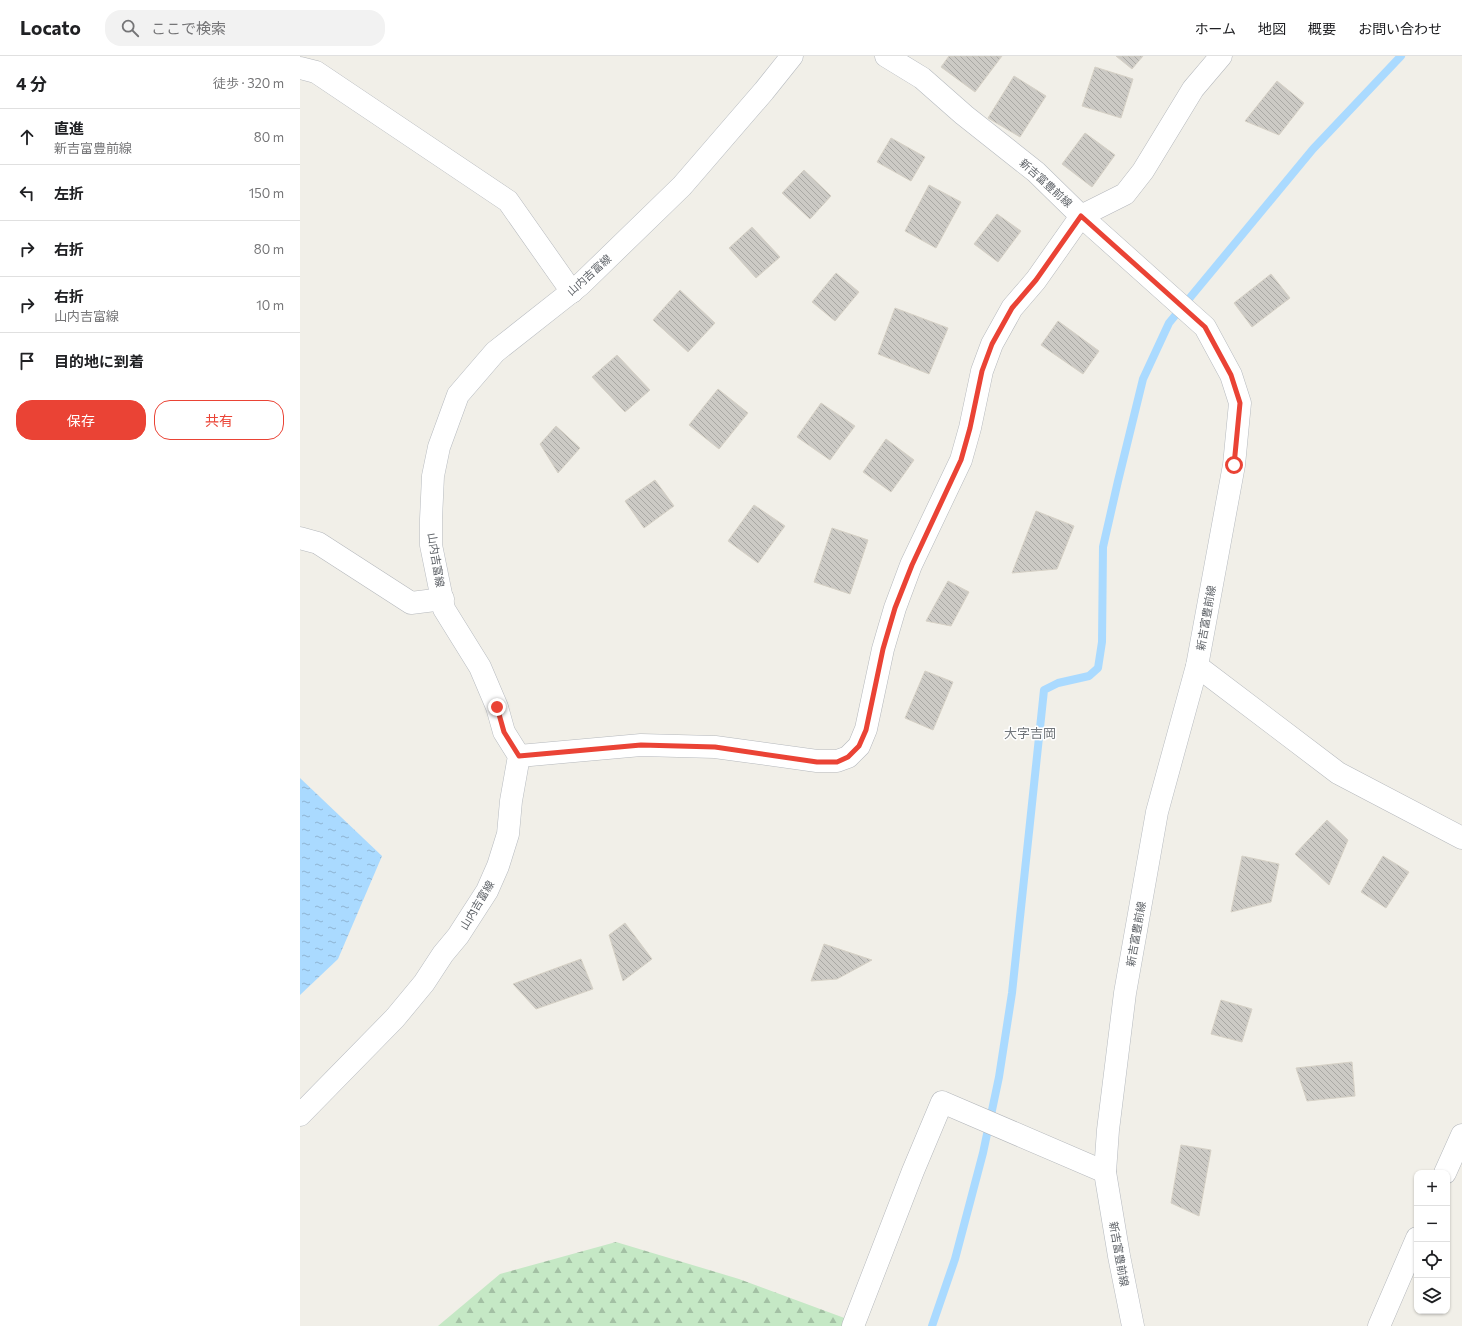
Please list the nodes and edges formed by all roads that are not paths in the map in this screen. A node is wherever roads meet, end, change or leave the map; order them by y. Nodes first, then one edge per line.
1 (792, 56) edge
2 (886, 56) edge
3 (1221, 56) edge
4 (300, 68) edge
5 (1081, 216) junction
6 (572, 292) junction
7 (300, 538) edge
8 (443, 599) junction
9 (1197, 666) junction
10 (519, 756) junction
11 (1462, 838) edge
12 (300, 1115) edge
13 (1462, 1135) edge
14 (1447, 1170) edge
15 (1105, 1172) junction
16 (1415, 1242) edge
17 (853, 1326) edge
18 (1133, 1326) edge
19 (1378, 1326) edge

1 - 6 main road, 山内吉富線
2 - 5 main road, 新吉富豊前線
3 - 5 main road
4 - 6 main road
5 - 9 main road, 新吉富豊前線
5 - 10 main road
6 - 8 main road, 山内吉富線
7 - 8 main road
8 - 10 main road, 山内吉富線
9 - 11 main road
9 - 15 main road, 新吉富豊前線
10 - 12 main road, 山内吉富線
13 - 14 main road
15 - 17 main road
15 - 18 main road, 新吉富豊前線
16 - 19 main road

